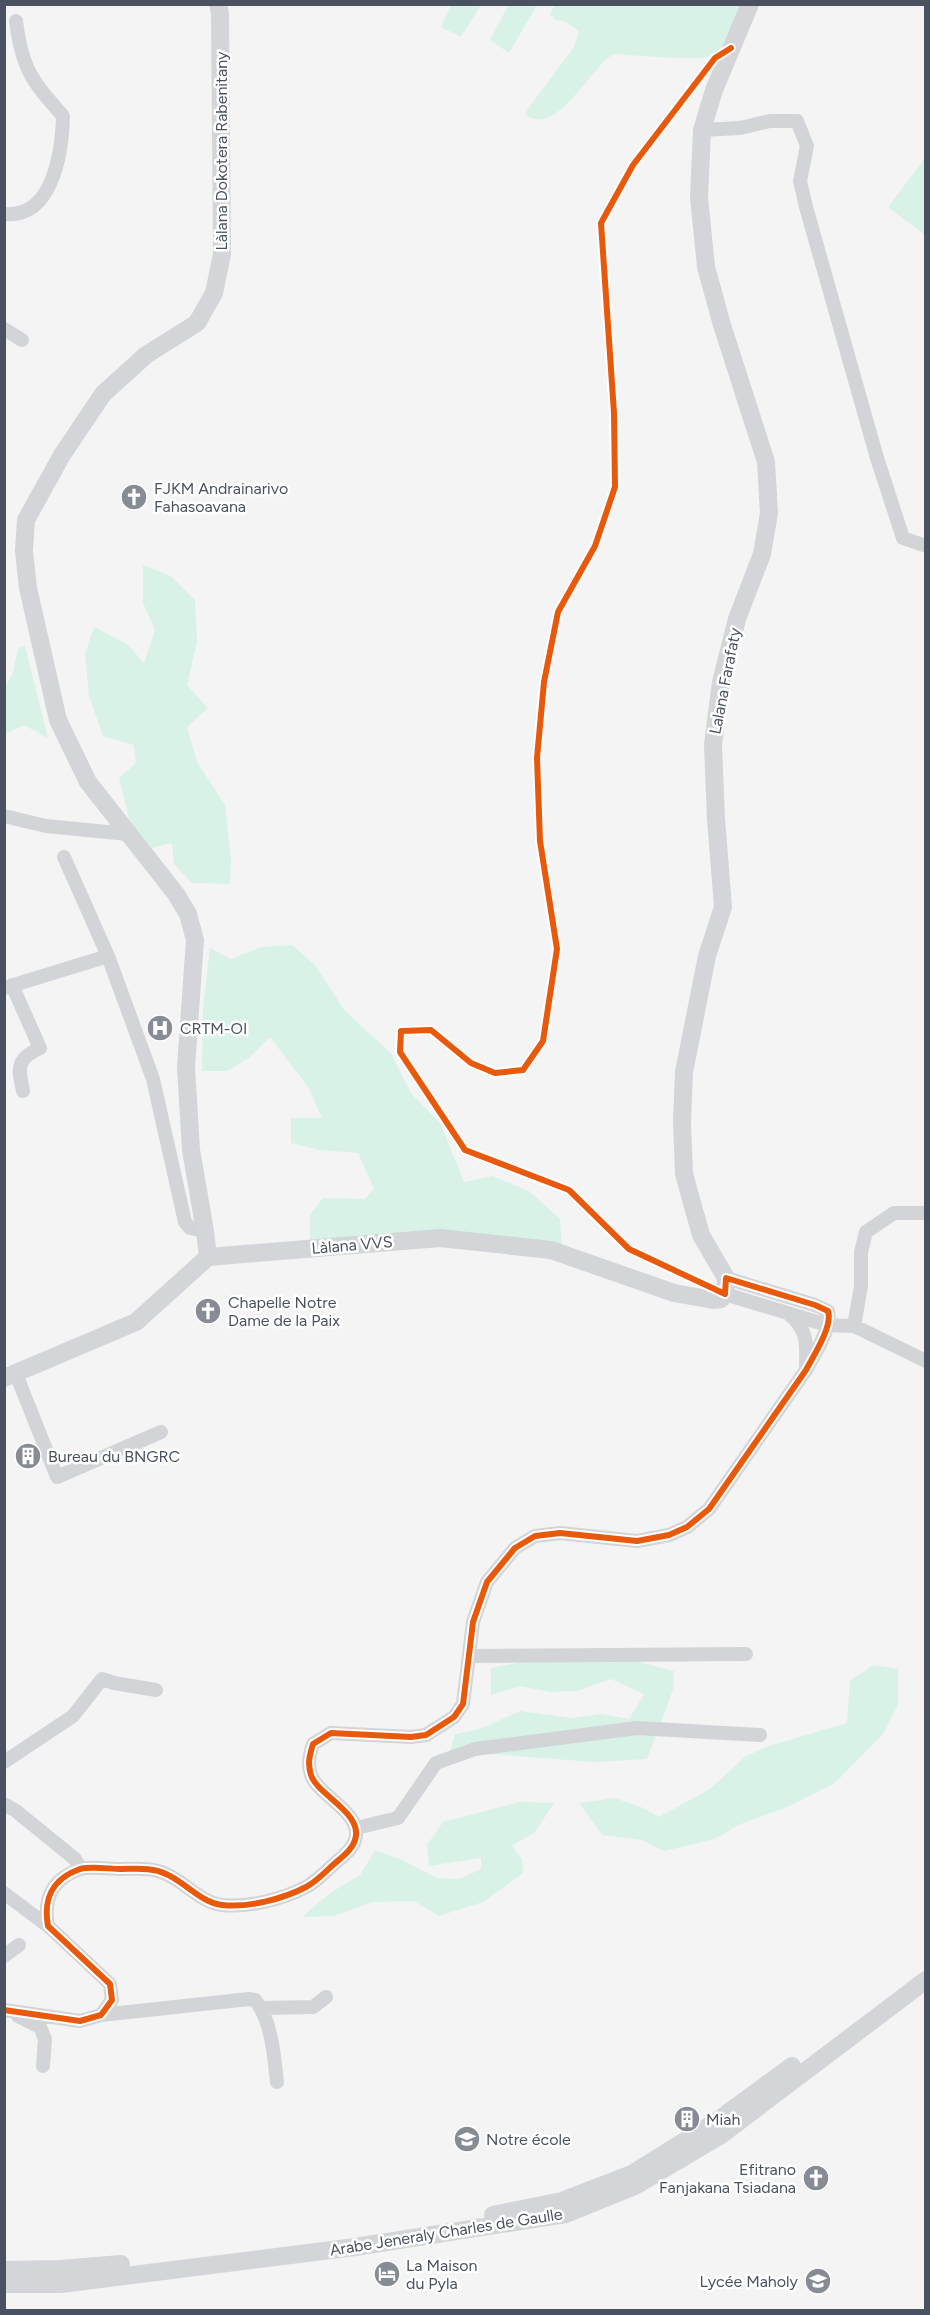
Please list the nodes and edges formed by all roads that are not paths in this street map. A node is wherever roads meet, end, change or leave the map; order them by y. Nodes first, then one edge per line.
1 (218, 4) edge
2 (750, 4) edge
3 (16, 21) dead end
4 (702, 130) junction
5 (4, 214) edge
6 (4, 329) edge
7 (22, 340) dead end
8 (926, 546) edge
9 (4, 816) edge
10 (128, 834) junction
11 (64, 857) dead end
12 (108, 956) junction
13 (8, 986) edge
14 (23, 1091) dead end
15 (926, 1213) edge
16 (206, 1231) junction
17 (208, 1257) junction
18 (725, 1286) junction
19 (788, 1313) junction
20 (827, 1325) junction
21 (854, 1326) junction
22 (926, 1362) edge
23 (806, 1370) junction
24 (10, 1376) edge
25 (161, 1432) dead end
26 (746, 1654) dead end
27 (469, 1656) junction
28 (156, 1690) dead end
29 (760, 1736) dead end
30 (4, 1762) edge
31 (4, 1804) edge
32 (356, 1828) junction
33 (81, 1869) junction
34 (4, 1893) edge
35 (48, 1926) junction
36 (19, 1945) dead end
37 (4, 1956) edge
38 (926, 1966) edge
39 (926, 1980) edge
40 (326, 1998) dead end
41 (261, 2008) junction
42 (6, 2010) edge
43 (101, 2015) junction
44 (43, 2066) dead end
45 (277, 2082) dead end
46 (4, 2270) edge
47 (4, 2284) edge

1 - 10 street, Làlana Dokotera Rabenitany
2 - 4 street, Lalana Farafaty
3 - 5 street
4 - 8 street
4 - 18 street, Lalana Farafaty
6 - 7 street
9 - 10 street
10 - 16 street, Làlana Dokotera Rabenitany
11 - 12 street
12 - 13 street
12 - 16 street
13 - 14 street
15 - 21 street
16 - 17 street, Làlana Dokotera Rabenitany
17 - 18 street, Làlana VVS
17 - 24 street
18 - 19 street
18 - 20 street
19 - 20 street
19 - 23 street
20 - 21 street
20 - 23 street
21 - 22 street
23 - 27 street
24 - 25 street
26 - 27 street
27 - 32 street
28 - 30 street
29 - 32 street
31 - 33 street
32 - 33 street
33 - 35 street
34 - 35 street
35 - 43 street
36 - 37 street
38 - 46 street, Arabe Jeneraly Charles de Gaulle
39 - 47 street, Arabe Jeneraly Charles de Gaulle
40 - 41 street
41 - 43 street
41 - 45 street
42 - 43 street
42 - 44 street

